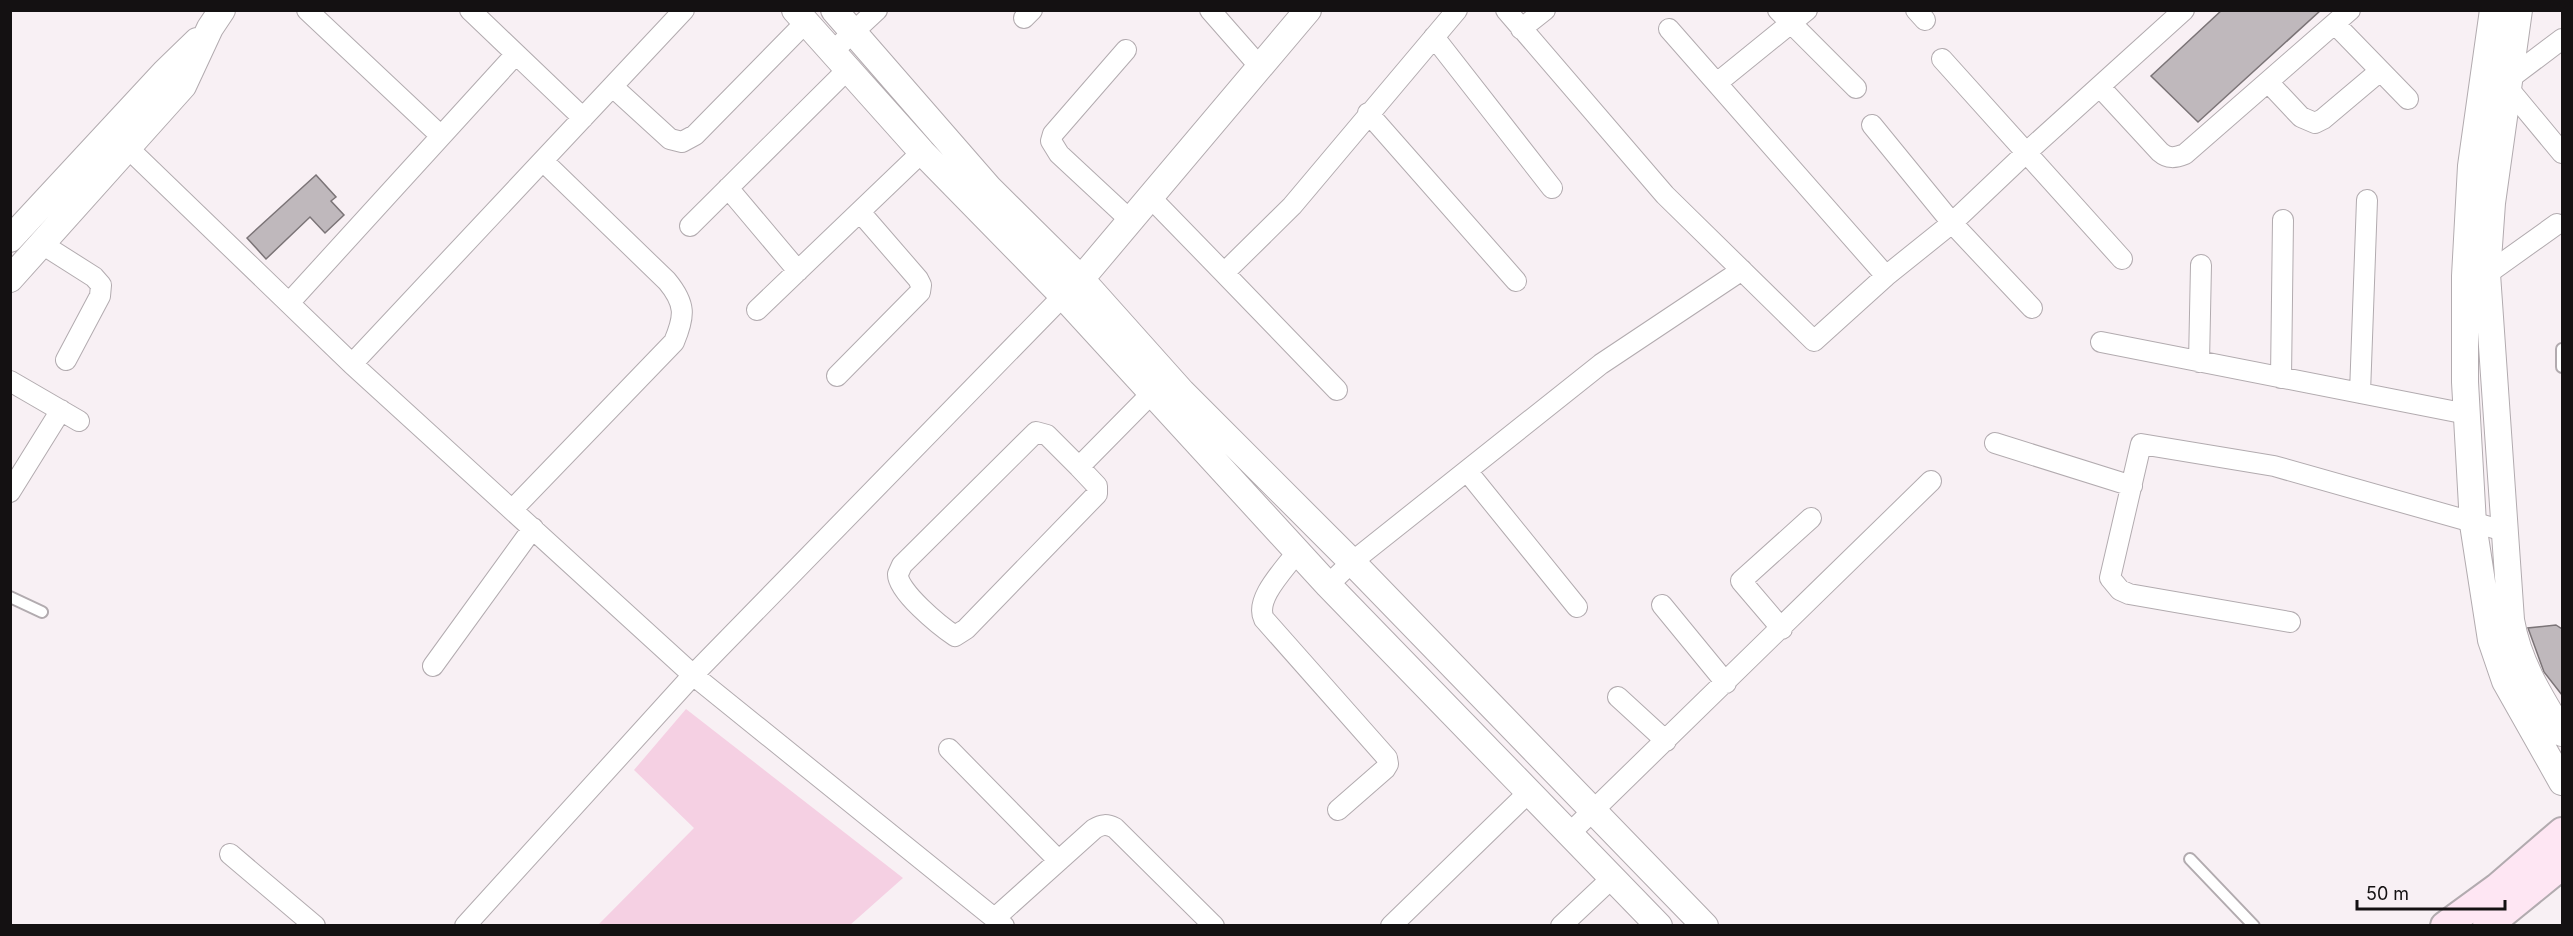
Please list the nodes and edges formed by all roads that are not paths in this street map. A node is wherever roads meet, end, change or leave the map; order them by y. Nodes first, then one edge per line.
1 (307, 10) edge
2 (470, 10) edge
3 (684, 10) edge
4 (834, 10) edge
5 (877, 10) edge
6 (1210, 10) edge
7 (1308, 10) edge
8 (1457, 10) edge
9 (1506, 10) edge
10 (1545, 10) edge
11 (1807, 10) edge
12 (2350, 10) edge
13 (2493, 10) edge
14 (2519, 10) edge
15 (2175, 13) edge
16 (800, 16) edge
17 (1784, 17) edge
18 (216, 19) edge
19 (2335, 24) junction
20 (1521, 29) junction
21 (1669, 29) dead end
22 (853, 33) junction
23 (1434, 37) junction
24 (2562, 39) edge
25 (1126, 50) dead end
26 (516, 54) junction
27 (1942, 59) dead end
28 (839, 61) junction
29 (1260, 67) junction
30 (2380, 71) junction
31 (2268, 82) junction
32 (1717, 83) junction
33 (2509, 83) junction
34 (613, 87) junction
35 (2100, 87) junction
36 (1856, 88) dead end
37 (2408, 99) dead end
38 (1368, 113) junction
39 (584, 118) junction
40 (1872, 125) dead end
41 (441, 136) junction
42 (129, 149) junction
43 (2028, 151) junction
44 (922, 153) junction
45 (2562, 153) edge
46 (543, 161) junction
47 (728, 188) junction
48 (1552, 188) dead end
49 (1150, 197) junction
50 (2367, 200) dead end
51 (860, 212) junction
52 (1130, 220) junction
53 (2283, 220) dead end
54 (1952, 223) junction
55 (2557, 224) dead end
56 (690, 226) dead end
57 (10, 239) edge
58 (42, 244) junction
59 (2122, 259) dead end
60 (2201, 265) dead end
61 (1742, 270) junction
62 (798, 272) junction
63 (1224, 273) junction
64 (2487, 274) junction
65 (1886, 276) junction
66 (10, 279) edge
67 (1516, 281) dead end
68 (1072, 287) junction
69 (289, 303) junction
70 (2032, 308) dead end
71 (757, 310) dead end
72 (2101, 342) dead end
73 (2562, 349) edge
74 (66, 360) dead end
75 (2199, 362) junction
76 (352, 364) junction
77 (2562, 367) edge
78 (837, 376) dead end
79 (2281, 378) junction
80 (10, 381) edge
81 (1336, 390) dead end
82 (1152, 393) junction
83 (2360, 393) junction
84 (61, 410) junction
85 (2467, 414) junction
86 (79, 421) dead end
87 (1995, 443) dead end
88 (1078, 467) junction
89 (1467, 471) junction
90 (1931, 481) dead end
91 (2132, 486) junction
92 (10, 492) edge
93 (512, 510) junction
94 (1811, 518) dead end
95 (2473, 524) junction
96 (532, 528) junction
97 (2504, 531) junction
98 (1297, 552) junction
99 (1352, 562) junction
100 (1328, 585) junction
101 (10, 597) edge
102 (1662, 605) dead end
103 (1578, 607) dead end
104 (42, 612) dead end
105 (2290, 622) dead end
106 (1782, 629) junction
107 (433, 666) dead end
108 (693, 675) junction
109 (1726, 683) junction
110 (1618, 697) dead end
111 (2562, 733) edge
112 (1666, 741) junction
113 (949, 749) dead end
114 (2562, 782) edge
115 (1528, 792) junction
116 (1338, 810) dead end
117 (1594, 811) junction
118 (2562, 832) edge
119 (1569, 834) junction
120 (230, 854) dead end
121 (2190, 859) dead end
122 (1058, 860) junction
123 (2562, 865) edge
124 (1612, 878) junction
125 (1000, 922) edge
126 (315, 926) edge
127 (465, 926) edge
128 (1214, 926) edge
129 (1391, 926) edge
130 (1562, 926) edge
131 (1659, 926) edge
132 (1705, 926) edge
133 (2254, 926) edge
134 (2445, 926) edge
135 (2487, 926) edge

1 - 41 street
2 - 26 street
3 - 34 street
4 - 22 street
5 - 22 street
6 - 29 street
7 - 29 street
8 - 23 street
9 - 20 street
10 - 20 street
11 - 17 street
12 - 19 street
13 - 85 street
14 - 33 street
15 - 35 street
16 - 28 street
16 - 34 street
17 - 32 street
17 - 36 street
18 - 42 street
18 - 57 street
19 - 30 street
19 - 31 street
20 - 61 street
21 - 32 street
22 - 28 street
22 - 68 street
23 - 38 street
23 - 48 street
24 - 33 street
25 - 52 street
26 - 39 street
26 - 41 street
27 - 43 street
28 - 44 street
28 - 47 street
29 - 49 street
30 - 31 street
30 - 37 street
31 - 35 street
32 - 65 street
33 - 45 street
33 - 64 street
34 - 39 street
35 - 43 street
38 - 63 street
38 - 67 street
39 - 46 street
40 - 54 street
41 - 69 street
42 - 58 street
42 - 69 street
43 - 54 street
43 - 59 street
44 - 51 street
44 - 68 street
46 - 76 street
46 - 93 street
47 - 56 street
47 - 62 street
49 - 52 street
49 - 63 street
50 - 83 street
51 - 62 street
51 - 78 street
52 - 68 street
53 - 79 street
54 - 65 street
54 - 70 street
55 - 64 street
58 - 66 street
58 - 74 street
60 - 75 street
61 - 65 street
61 - 89 street
62 - 71 street
63 - 81 street
64 - 97 street
68 - 82 street
68 - 99 street
68 - 108 street
69 - 76 street
72 - 75 street
73 - 77 lane
75 - 79 street
76 - 93 street
79 - 83 street
80 - 84 street
82 - 88 street
82 - 98 street
83 - 85 street
84 - 86 street
84 - 92 street
85 - 95 street
87 - 91 street
88 - 88 street
89 - 99 street
89 - 103 street
90 - 106 street
91 - 95 street
91 - 105 street
93 - 96 street
94 - 106 street
95 - 97 street
95 - 114 street
96 - 107 street
96 - 108 street
97 - 111 street
98 - 100 street
98 - 116 street
99 - 100 street
99 - 117 street
100 - 115 street
101 - 104 lane
102 - 109 street
106 - 109 street
108 - 125 street
108 - 127 street
109 - 112 street
110 - 112 street
112 - 117 street
113 - 122 street
115 - 119 street
115 - 129 street
117 - 119 street
117 - 132 street
118 - 134 main road
119 - 124 street
120 - 126 street
121 - 133 lane
122 - 125 street
122 - 128 street
123 - 135 main road
124 - 130 street
124 - 131 street

